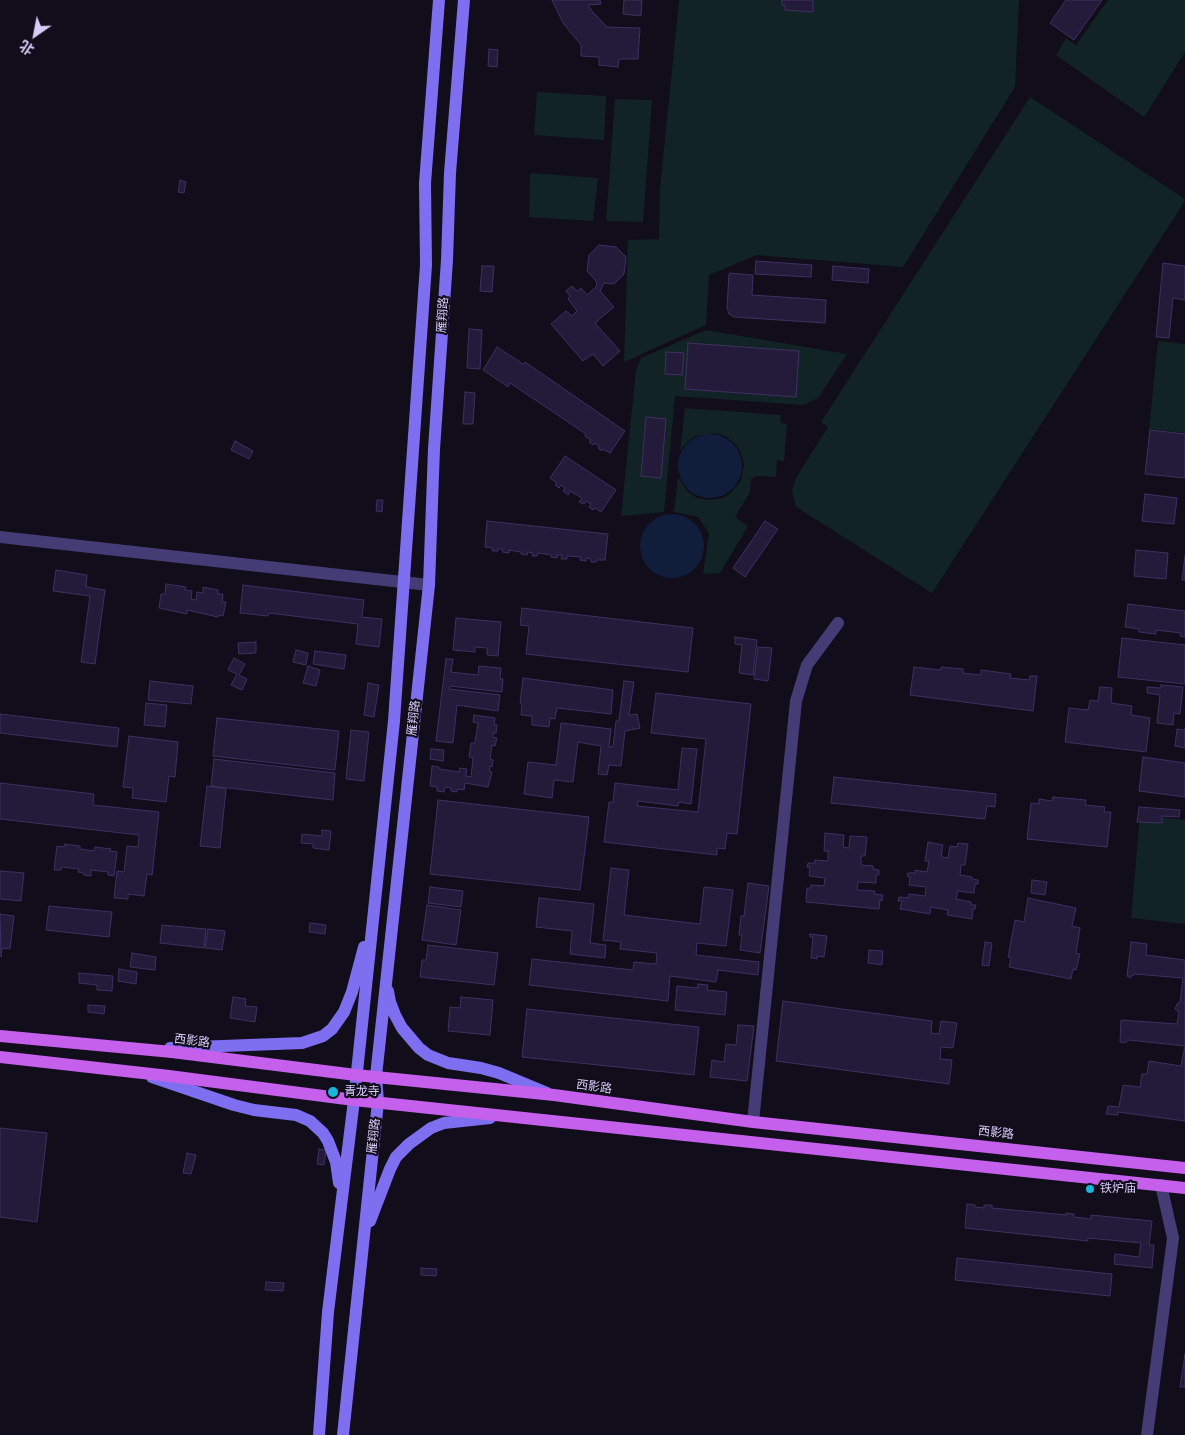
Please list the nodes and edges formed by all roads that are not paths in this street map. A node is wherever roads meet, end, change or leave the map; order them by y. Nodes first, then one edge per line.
1 (439, 0) edge
2 (464, 0) edge
3 (0, 537) edge
4 (405, 582) junction
5 (429, 585) junction
6 (838, 623) dead end
7 (374, 908) junction
8 (386, 978) junction
9 (0, 1036) edge
10 (141, 1049) junction
11 (0, 1058) edge
12 (138, 1072) junction
13 (356, 1075) junction
14 (376, 1076) junction
15 (554, 1095) junction
16 (354, 1100) junction
17 (378, 1102) junction
18 (512, 1117) junction
19 (753, 1122) junction
20 (1185, 1168) edge
21 (1161, 1186) junction
22 (1185, 1188) edge
23 (342, 1202) junction
24 (364, 1237) junction
25 (319, 1435) edge
26 (343, 1435) edge
27 (1147, 1435) edge

1 - 4 main road, 雁翔路
2 - 5 main road, 雁翔路
3 - 4 street
4 - 5 street
4 - 7 main road, 雁翔路
5 - 8 main road, 雁翔路
6 - 19 street
7 - 10 main road
7 - 13 main road, 雁翔路
8 - 14 main road, 雁翔路
8 - 15 main road
9 - 10 main road, 西影路
10 - 13 main road, 西影路
11 - 12 main road
12 - 16 main road
12 - 23 main road
13 - 14 main road, 西影路
13 - 16 main road, 雁翔路
14 - 15 main road, 西影路
14 - 17 main road, 雁翔路
15 - 19 main road, 西影路
16 - 17 main road
16 - 23 main road, 雁翔路
17 - 18 main road
17 - 24 main road, 雁翔路
18 - 21 main road
18 - 24 main road
19 - 20 main road, 西影路
21 - 22 main road
21 - 27 street
23 - 25 main road, 雁翔路
24 - 26 main road, 雁翔路

